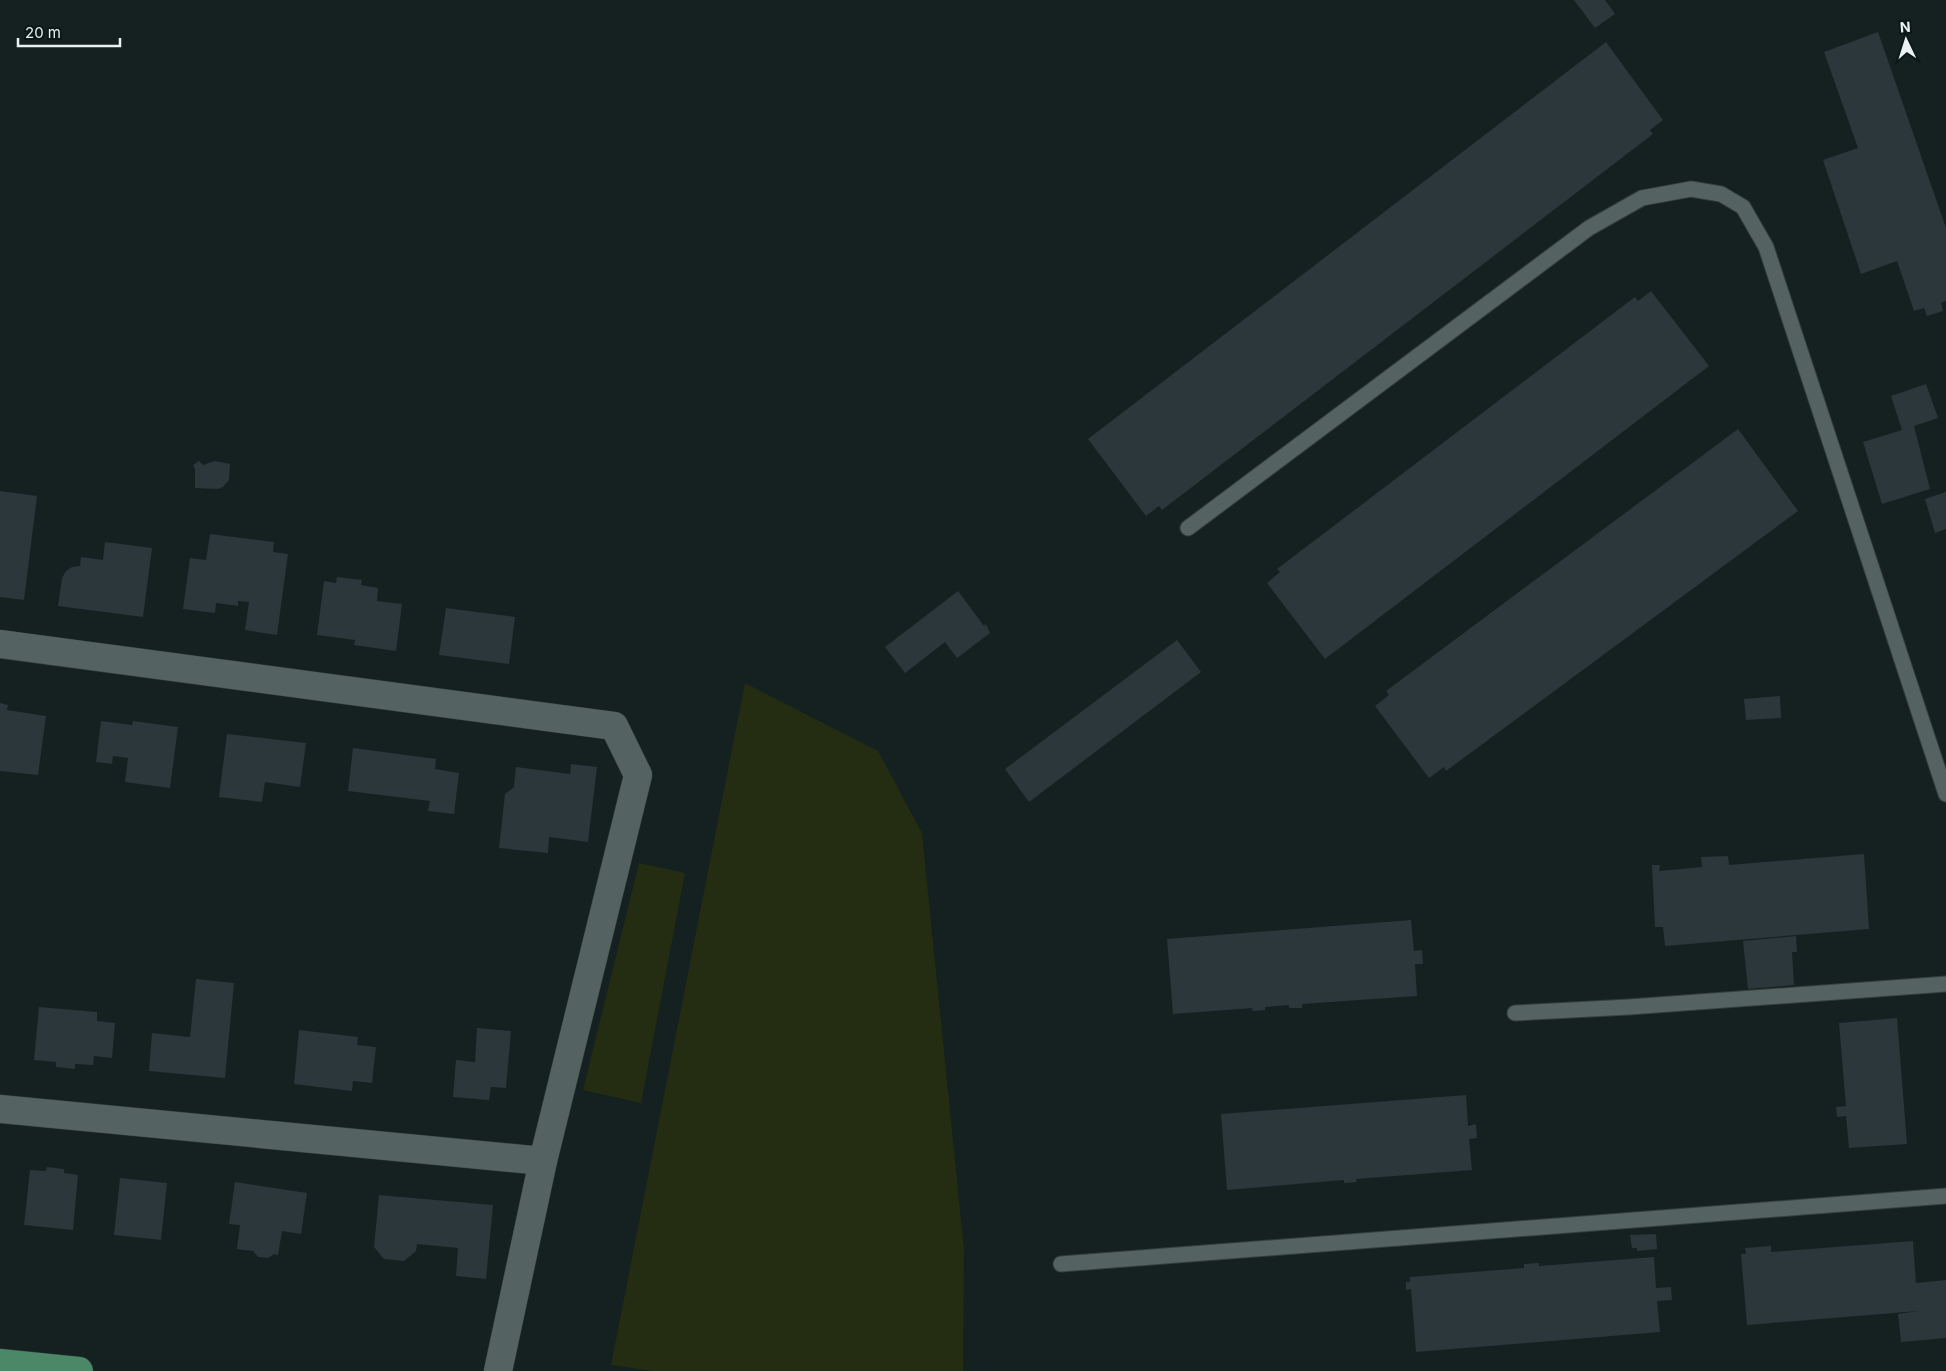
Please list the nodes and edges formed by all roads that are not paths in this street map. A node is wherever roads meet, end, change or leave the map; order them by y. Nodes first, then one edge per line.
1 (1188, 528) dead end
2 (0, 644) edge
3 (1946, 794) edge
4 (1946, 984) edge
5 (1515, 1013) dead end
6 (0, 1109) edge
7 (543, 1161) junction
8 (1946, 1196) edge
9 (1061, 1264) dead end
10 (0, 1363) edge
11 (79, 1371) edge
12 (498, 1371) edge

1 - 3 lane
2 - 7 street
4 - 5 lane
6 - 7 street
7 - 12 street
8 - 9 lane
10 - 11 main road

